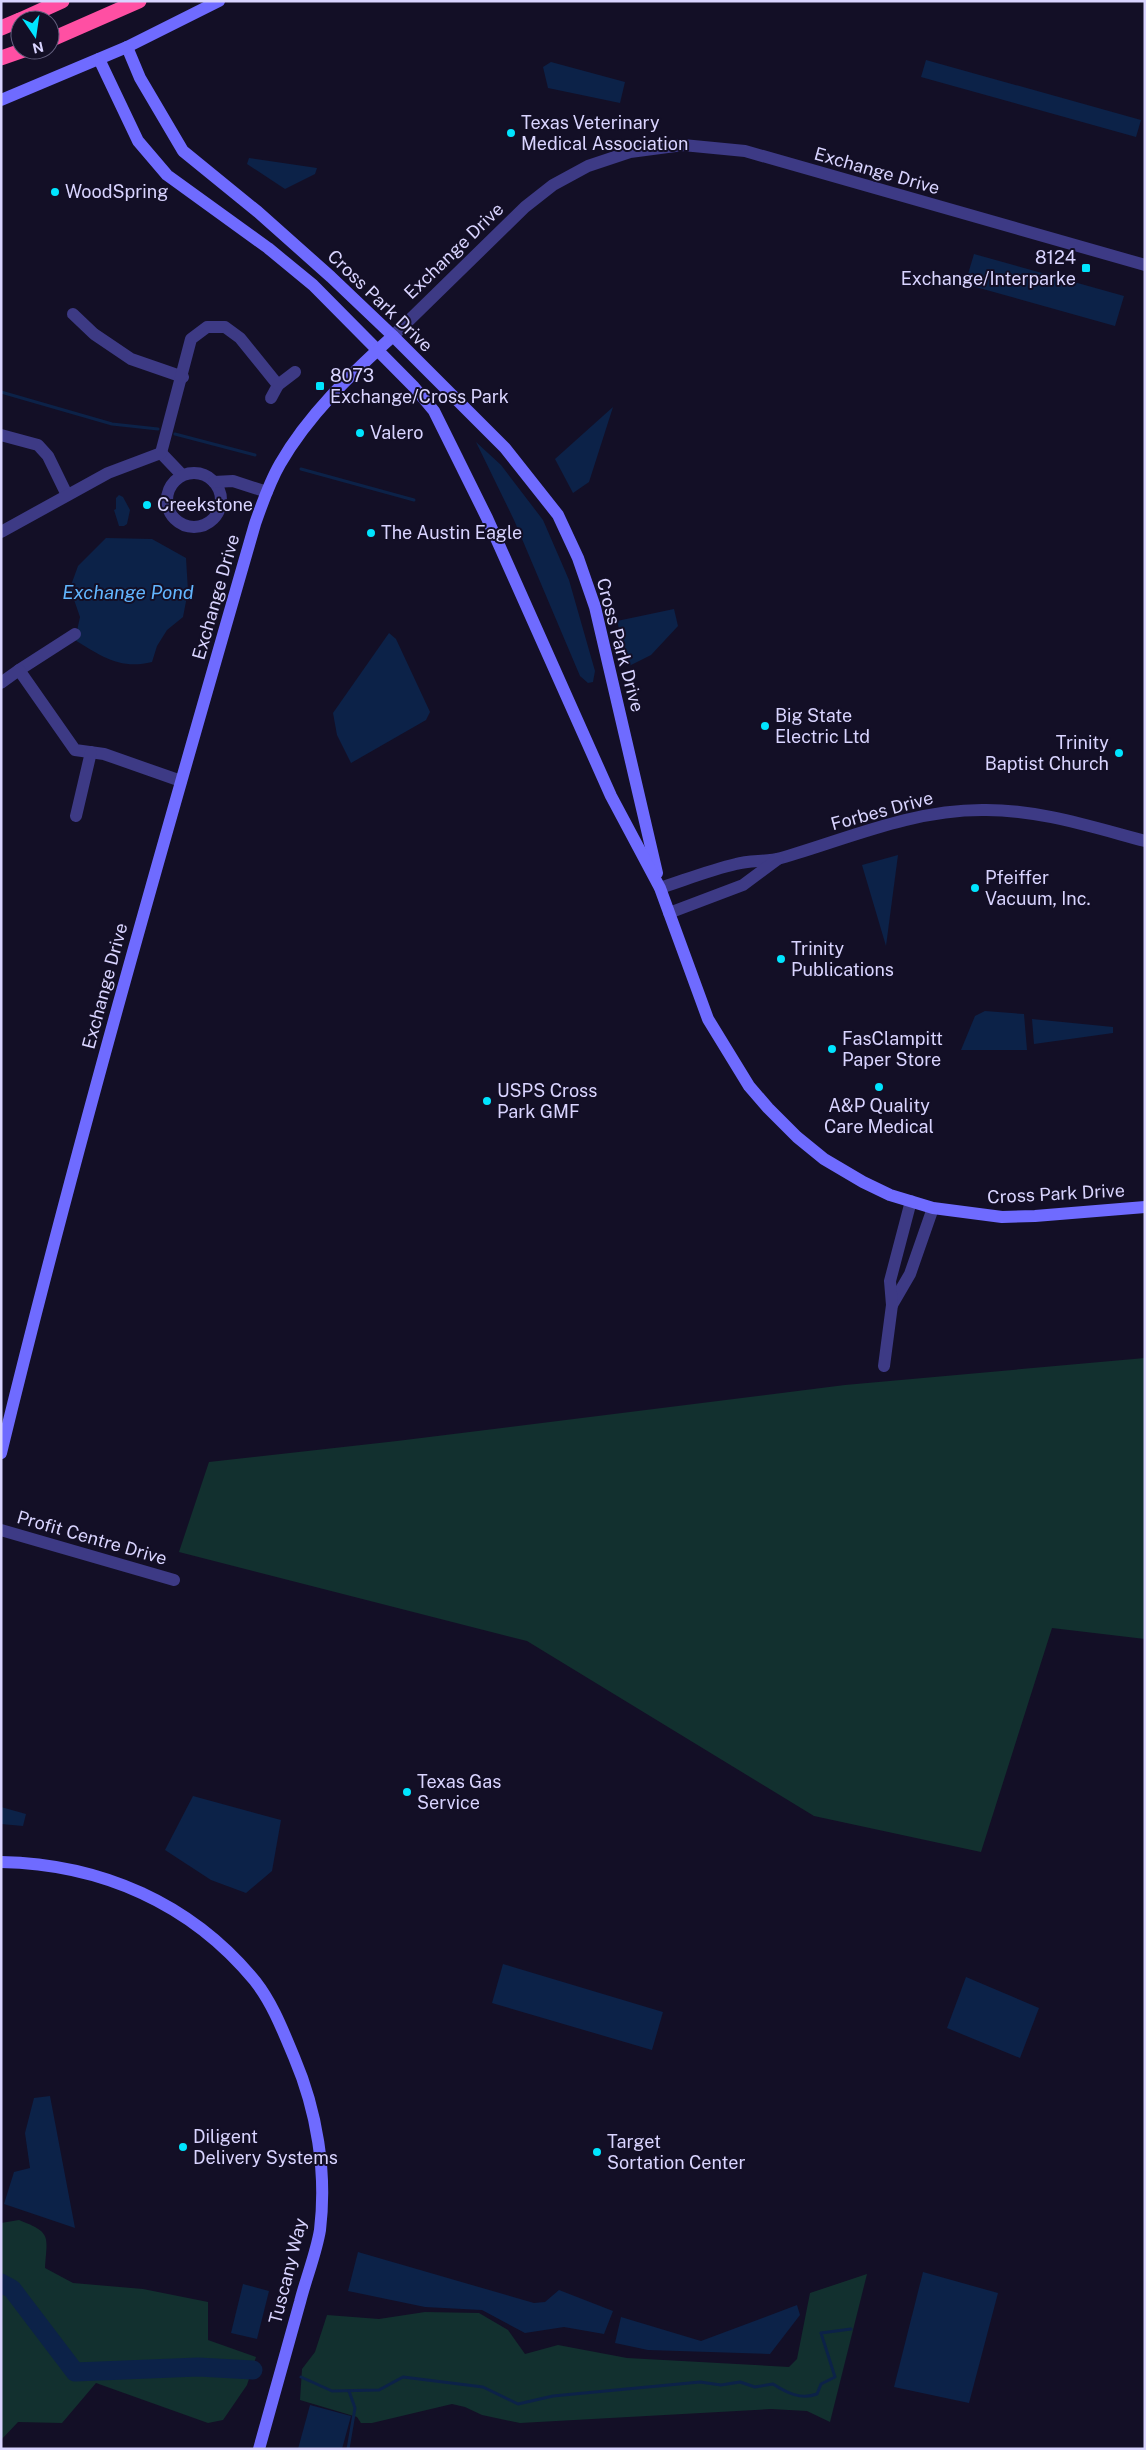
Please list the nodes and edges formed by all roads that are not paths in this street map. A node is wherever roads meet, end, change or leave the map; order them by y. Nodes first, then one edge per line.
1 (62, 1) edge
2 (139, 1) edge
3 (219, 1) edge
4 (42, 10) edge
5 (60, 36) edge
6 (127, 47) junction
7 (99, 59) junction
8 (1, 100) edge
9 (1145, 265) edge
10 (73, 314) dead end
11 (392, 336) junction
12 (378, 349) junction
13 (295, 372) dead end
14 (183, 377) junction
15 (278, 385) junction
16 (271, 398) dead end
17 (1, 435) edge
18 (161, 454) junction
19 (182, 475) junction
20 (214, 482) junction
21 (267, 492) junction
22 (67, 495) junction
23 (1, 532) edge
24 (75, 634) dead end
25 (19, 670) junction
26 (1, 683) edge
27 (91, 752) junction
28 (181, 781) junction
29 (76, 816) dead end
30 (1145, 841) edge
31 (778, 859) junction
32 (660, 888) junction
33 (669, 913) junction
34 (911, 1201) junction
35 (1145, 1207) edge
36 (933, 1208) junction
37 (892, 1305) junction
38 (884, 1366) dead end
39 (1, 1453) edge
40 (1, 1530) edge
41 (174, 1580) dead end
42 (1, 1862) edge
43 (259, 2449) edge

1 - 4 highway
2 - 5 highway
3 - 6 street
6 - 7 street
6 - 11 street, Cross Park Drive
7 - 8 street
7 - 12 street, Cross Park Drive
9 - 11 street, Exchange Drive
10 - 14 street
11 - 12 street, Exchange Drive
11 - 32 street, Cross Park Drive
12 - 21 street, Exchange Drive
12 - 32 street, Cross Park Drive
13 - 15 street
14 - 15 street
14 - 18 street
15 - 16 street
17 - 22 street
18 - 19 street
18 - 22 street
19 - 20 street
19 - 20 street
20 - 21 street
21 - 28 street, Exchange Drive
22 - 23 street
24 - 25 street
25 - 26 street
25 - 27 street
27 - 28 street
27 - 29 street
28 - 39 street, Exchange Drive
30 - 31 street, Forbes Drive
31 - 32 street, Forbes Drive
31 - 33 street, Forbes Drive
32 - 33 street, Cross Park Drive
33 - 34 street, Cross Park Drive
34 - 36 street, Cross Park Drive
34 - 37 street
35 - 36 street, Cross Park Drive
36 - 37 street
37 - 38 street
40 - 41 street, Profit Centre Drive
42 - 43 street, Tuscany Way

